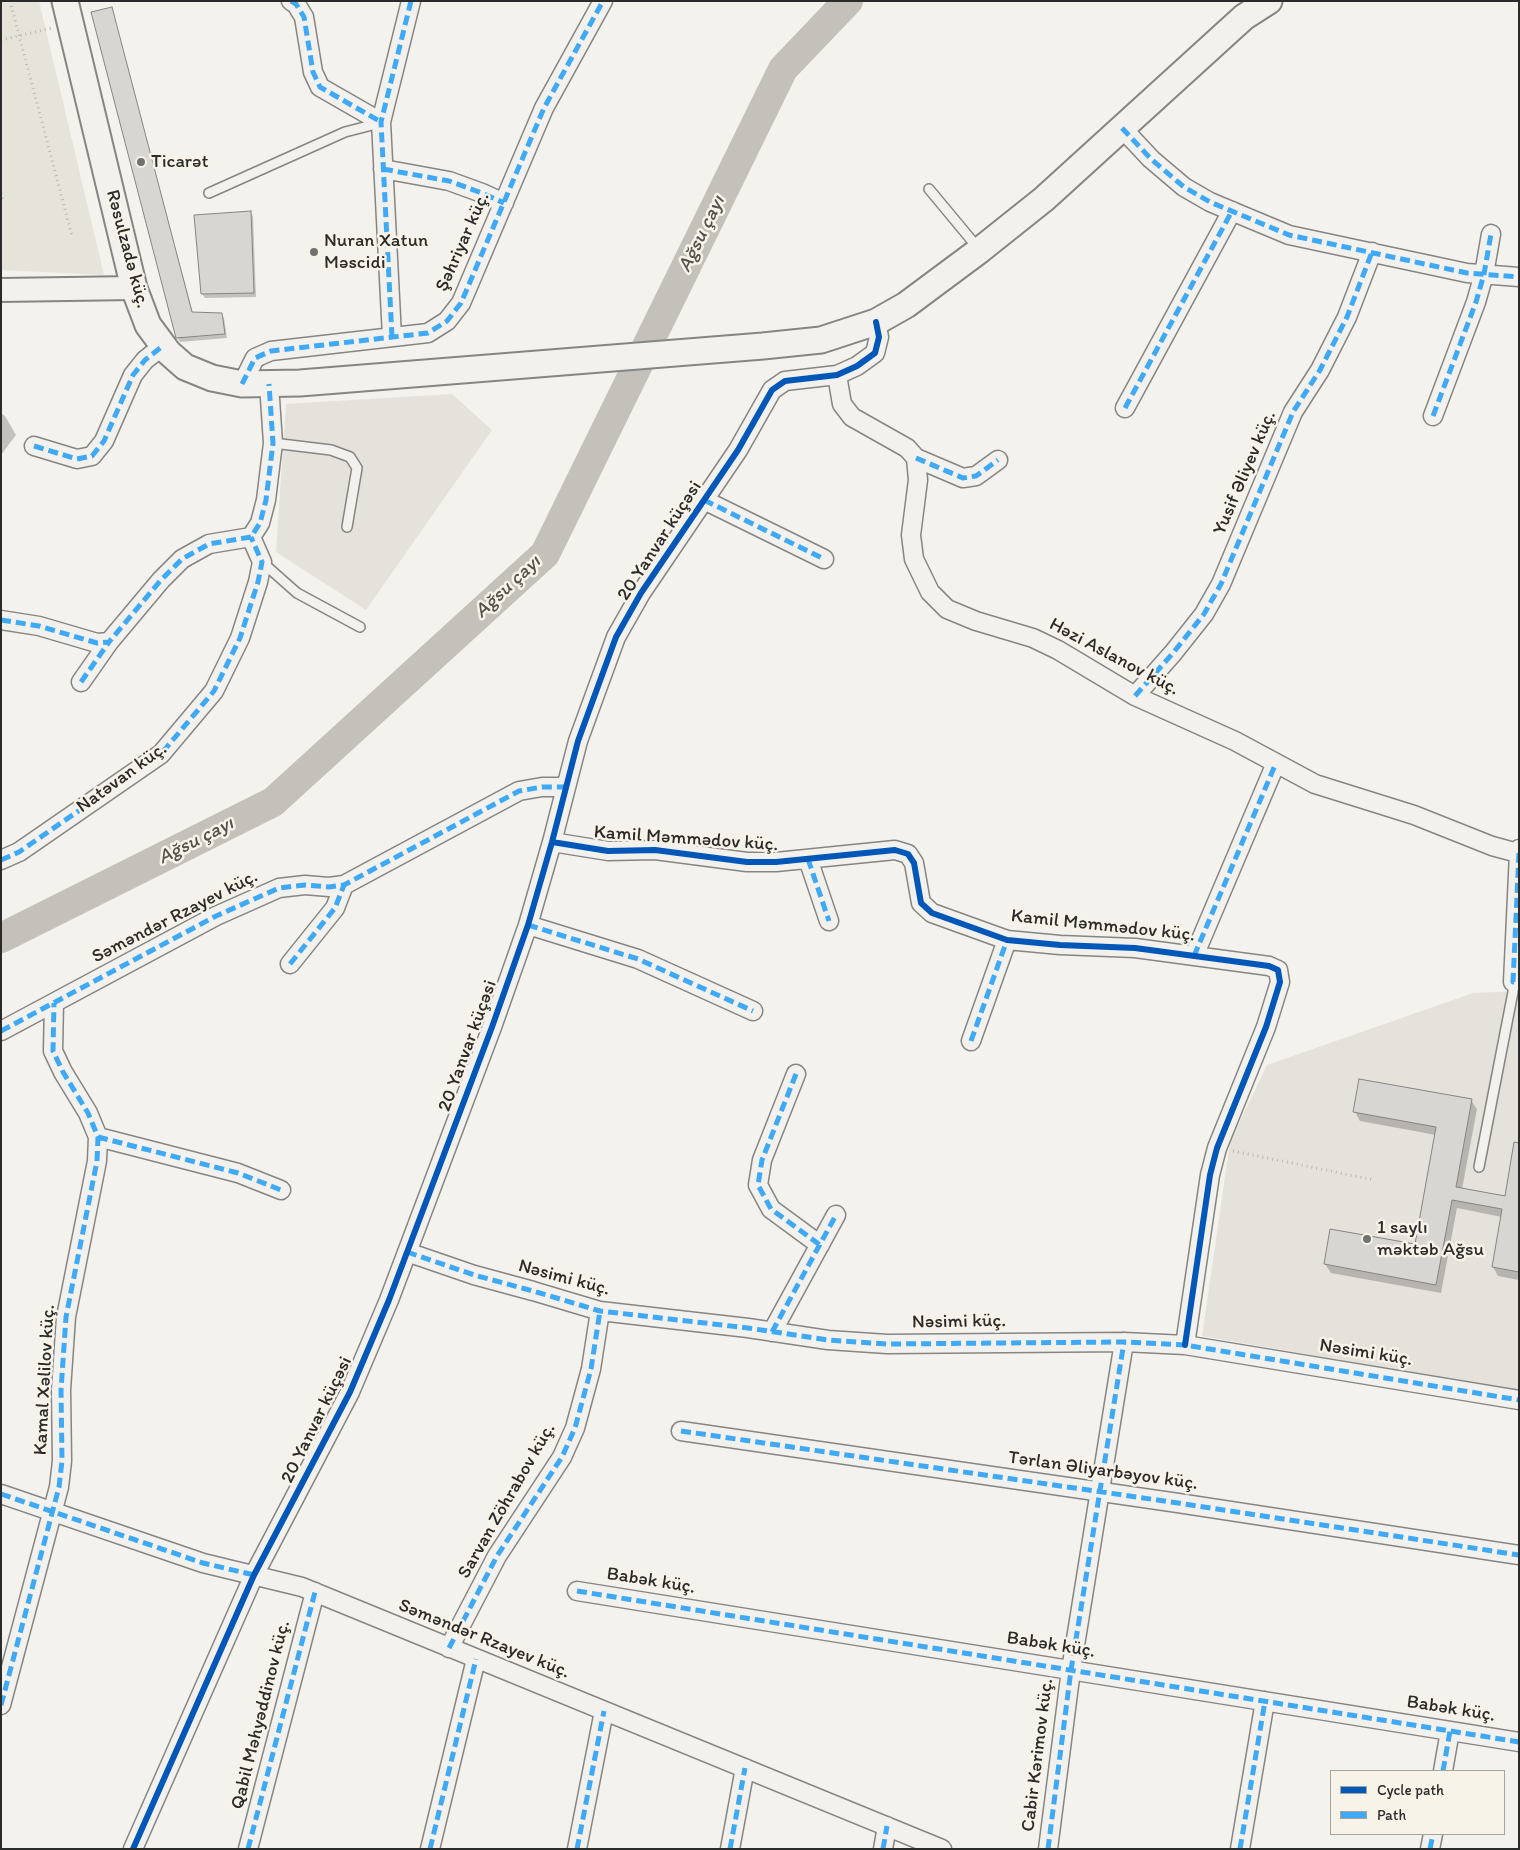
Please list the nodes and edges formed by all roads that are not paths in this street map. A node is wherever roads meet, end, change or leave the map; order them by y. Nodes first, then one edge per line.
1 (291, 1) edge
2 (410, 1) edge
3 (603, 1) edge
4 (1269, 1) edge
5 (67, 12) edge
6 (381, 122) junction
7 (1122, 128) junction
8 (383, 169) junction
9 (929, 189) dead end
10 (209, 193) dead end
11 (504, 203) junction
12 (1232, 211) junction
13 (1492, 234) dead end
14 (980, 250) junction
15 (1372, 252) junction
16 (1484, 274) junction
17 (1519, 278) edge
18 (134, 288) junction
19 (1, 290) edge
20 (876, 322) junction
21 (392, 337) junction
22 (164, 345) junction
23 (837, 375) junction
24 (242, 384) junction
25 (269, 384) junction
26 (1125, 408) dead end
27 (1433, 416) dead end
28 (273, 444) junction
29 (34, 446) dead end
30 (916, 458) junction
31 (998, 460) dead end
32 (704, 500) junction
33 (347, 527) dead end
34 (251, 537) junction
35 (824, 559) dead end
36 (262, 562) junction
37 (1, 620) edge
38 (360, 627) dead end
39 (109, 642) junction
40 (81, 682) dead end
41 (1135, 696) junction
42 (1276, 763) junction
43 (566, 788) junction
44 (552, 842) junction
45 (1518, 851) edge
46 (808, 859) junction
47 (1, 860) edge
48 (344, 885) junction
49 (828, 921) dead end
50 (528, 925) junction
51 (1007, 940) junction
52 (1194, 956) junction
53 (290, 964) dead end
54 (1516, 982) edge
55 (54, 1003) junction
56 (753, 1012) dead end
57 (1, 1031) edge
58 (971, 1041) dead end
59 (796, 1074) dead end
60 (98, 1137) junction
61 (1479, 1167) dead end
62 (281, 1190) dead end
63 (836, 1216) dead end
64 (820, 1245) junction
65 (407, 1252) junction
66 (600, 1311) junction
67 (772, 1332) junction
68 (1124, 1342) junction
69 (1185, 1345) junction
70 (1519, 1400) edge
71 (681, 1432) dead end
72 (1100, 1492) junction
73 (1, 1494) edge
74 (53, 1513) junction
75 (1519, 1555) edge
76 (254, 1575) junction
77 (576, 1590) dead end
78 (315, 1592) junction
79 (450, 1648) junction
80 (476, 1659) junction
81 (1071, 1670) junction
82 (1265, 1701) junction
83 (1, 1705) edge
84 (604, 1711) junction
85 (1450, 1731) junction
86 (1519, 1742) edge
87 (745, 1768) junction
88 (1443, 1770) edge
89 (887, 1826) junction
90 (1432, 1835) edge
91 (133, 1849) edge
92 (248, 1849) edge
93 (430, 1849) edge
94 (577, 1849) edge
95 (730, 1849) edge
96 (883, 1849) edge
97 (942, 1849) edge
98 (1048, 1849) edge
99 (1240, 1849) edge
100 (1430, 1849) edge

1 - 6 street
2 - 6 street
3 - 11 street, Şəhriyar küç.
4 - 7 main road, Rəsulzadə küç.
5 - 18 main road, Rəsulzadə küç.
6 - 8 street
6 - 10 lane
7 - 12 street
7 - 14 main road, Rəsulzadə küç.
8 - 11 street
8 - 21 street
9 - 14 lane
11 - 21 street, Şəhriyar küç.
12 - 15 street
12 - 26 street
13 - 16 street
14 - 20 main road, Rəsulzadə küç.
15 - 16 street
15 - 41 street, Yusif Əliyev küç.
16 - 17 street
16 - 27 street
18 - 19 street
18 - 22 main road, Rəsulzadə küç.
20 - 23 street, 20 Yanvar küçəsi
20 - 25 main road, Rəsulzadə küç.
21 - 24 street, Şəhriyar küç.
22 - 24 main road, Rəsulzadə küç.
22 - 29 street
23 - 30 street
23 - 32 street, 20 Yanvar küçəsi
24 - 25 main road, Rəsulzadə küç.
25 - 28 street
28 - 33 lane
28 - 34 street
30 - 31 street
30 - 41 street, Həzi Aslanov küç.
32 - 35 street
32 - 43 street, 20 Yanvar küçəsi
34 - 36 street
34 - 39 street
36 - 38 lane
36 - 47 street, Natəvan küç.
37 - 39 street
39 - 40 street
41 - 42 street, Həzi Aslanov küç.
42 - 45 street, Həzi Aslanov küç.
42 - 52 street
43 - 44 street, 20 Yanvar küçəsi
43 - 48 street, Səməndər Rzayev küç.
44 - 46 street, Kamil Məmmədov küç.
44 - 50 street, 20 Yanvar küçəsi
45 - 54 street
46 - 49 street
46 - 51 street, Kamil Məmmədov küç.
48 - 53 street
48 - 55 street, Səməndər Rzayev küç.
50 - 56 street
50 - 65 street, 20 Yanvar küçəsi
51 - 52 street, Kamil Məmmədov küç.
51 - 58 street
52 - 69 street, Kamil Məmmədov küç.
54 - 61 lane
55 - 57 street, Səməndər Rzayev küç.
55 - 60 street, Kamal Xəlilov küç.
59 - 64 street
60 - 62 street
60 - 74 street, Kamal Xəlilov küç.
63 - 64 street
64 - 67 street
65 - 66 street, Nəsimi küç.
65 - 76 street, 20 Yanvar küçəsi
66 - 67 street, Nəsimi küç.
66 - 79 street, Sarvan Zöhrabov küç.
67 - 68 street, Nəsimi küç.
68 - 69 street, Nəsimi küç.
68 - 72 street, Cabir Kərimov küç.
69 - 70 street, Nəsimi küç.
71 - 72 street, Tərlan Əliyarbəyov küç.
72 - 75 street, Tərlan Əliyarbəyov küç.
72 - 81 street, Cabir Kərimov küç.
73 - 74 street, Səməndər Rzayev küç.
74 - 76 street, Səməndər Rzayev küç.
74 - 83 street, Kamal Xəlilov küç.
76 - 78 street, Səməndər Rzayev küç.
76 - 91 street, 20 Yanvar küçəsi
77 - 81 street, Babək küç.
78 - 79 street, Səməndər Rzayev küç.
78 - 92 street, Qabil Məhyəddinov küç.
79 - 80 street, Səməndər Rzayev küç.
80 - 84 street, Səməndər Rzayev küç.
80 - 93 street
81 - 82 street, Babək küç.
81 - 98 street, Cabir Kərimov küç.
82 - 85 street, Babək küç.
82 - 99 street
84 - 87 street, Səməndər Rzayev küç.
84 - 94 street
85 - 86 street, Babək küç.
85 - 88 street
87 - 89 street, Səməndər Rzayev küç.
87 - 95 street
89 - 96 street
89 - 97 street, Səməndər Rzayev küç.
90 - 100 street

